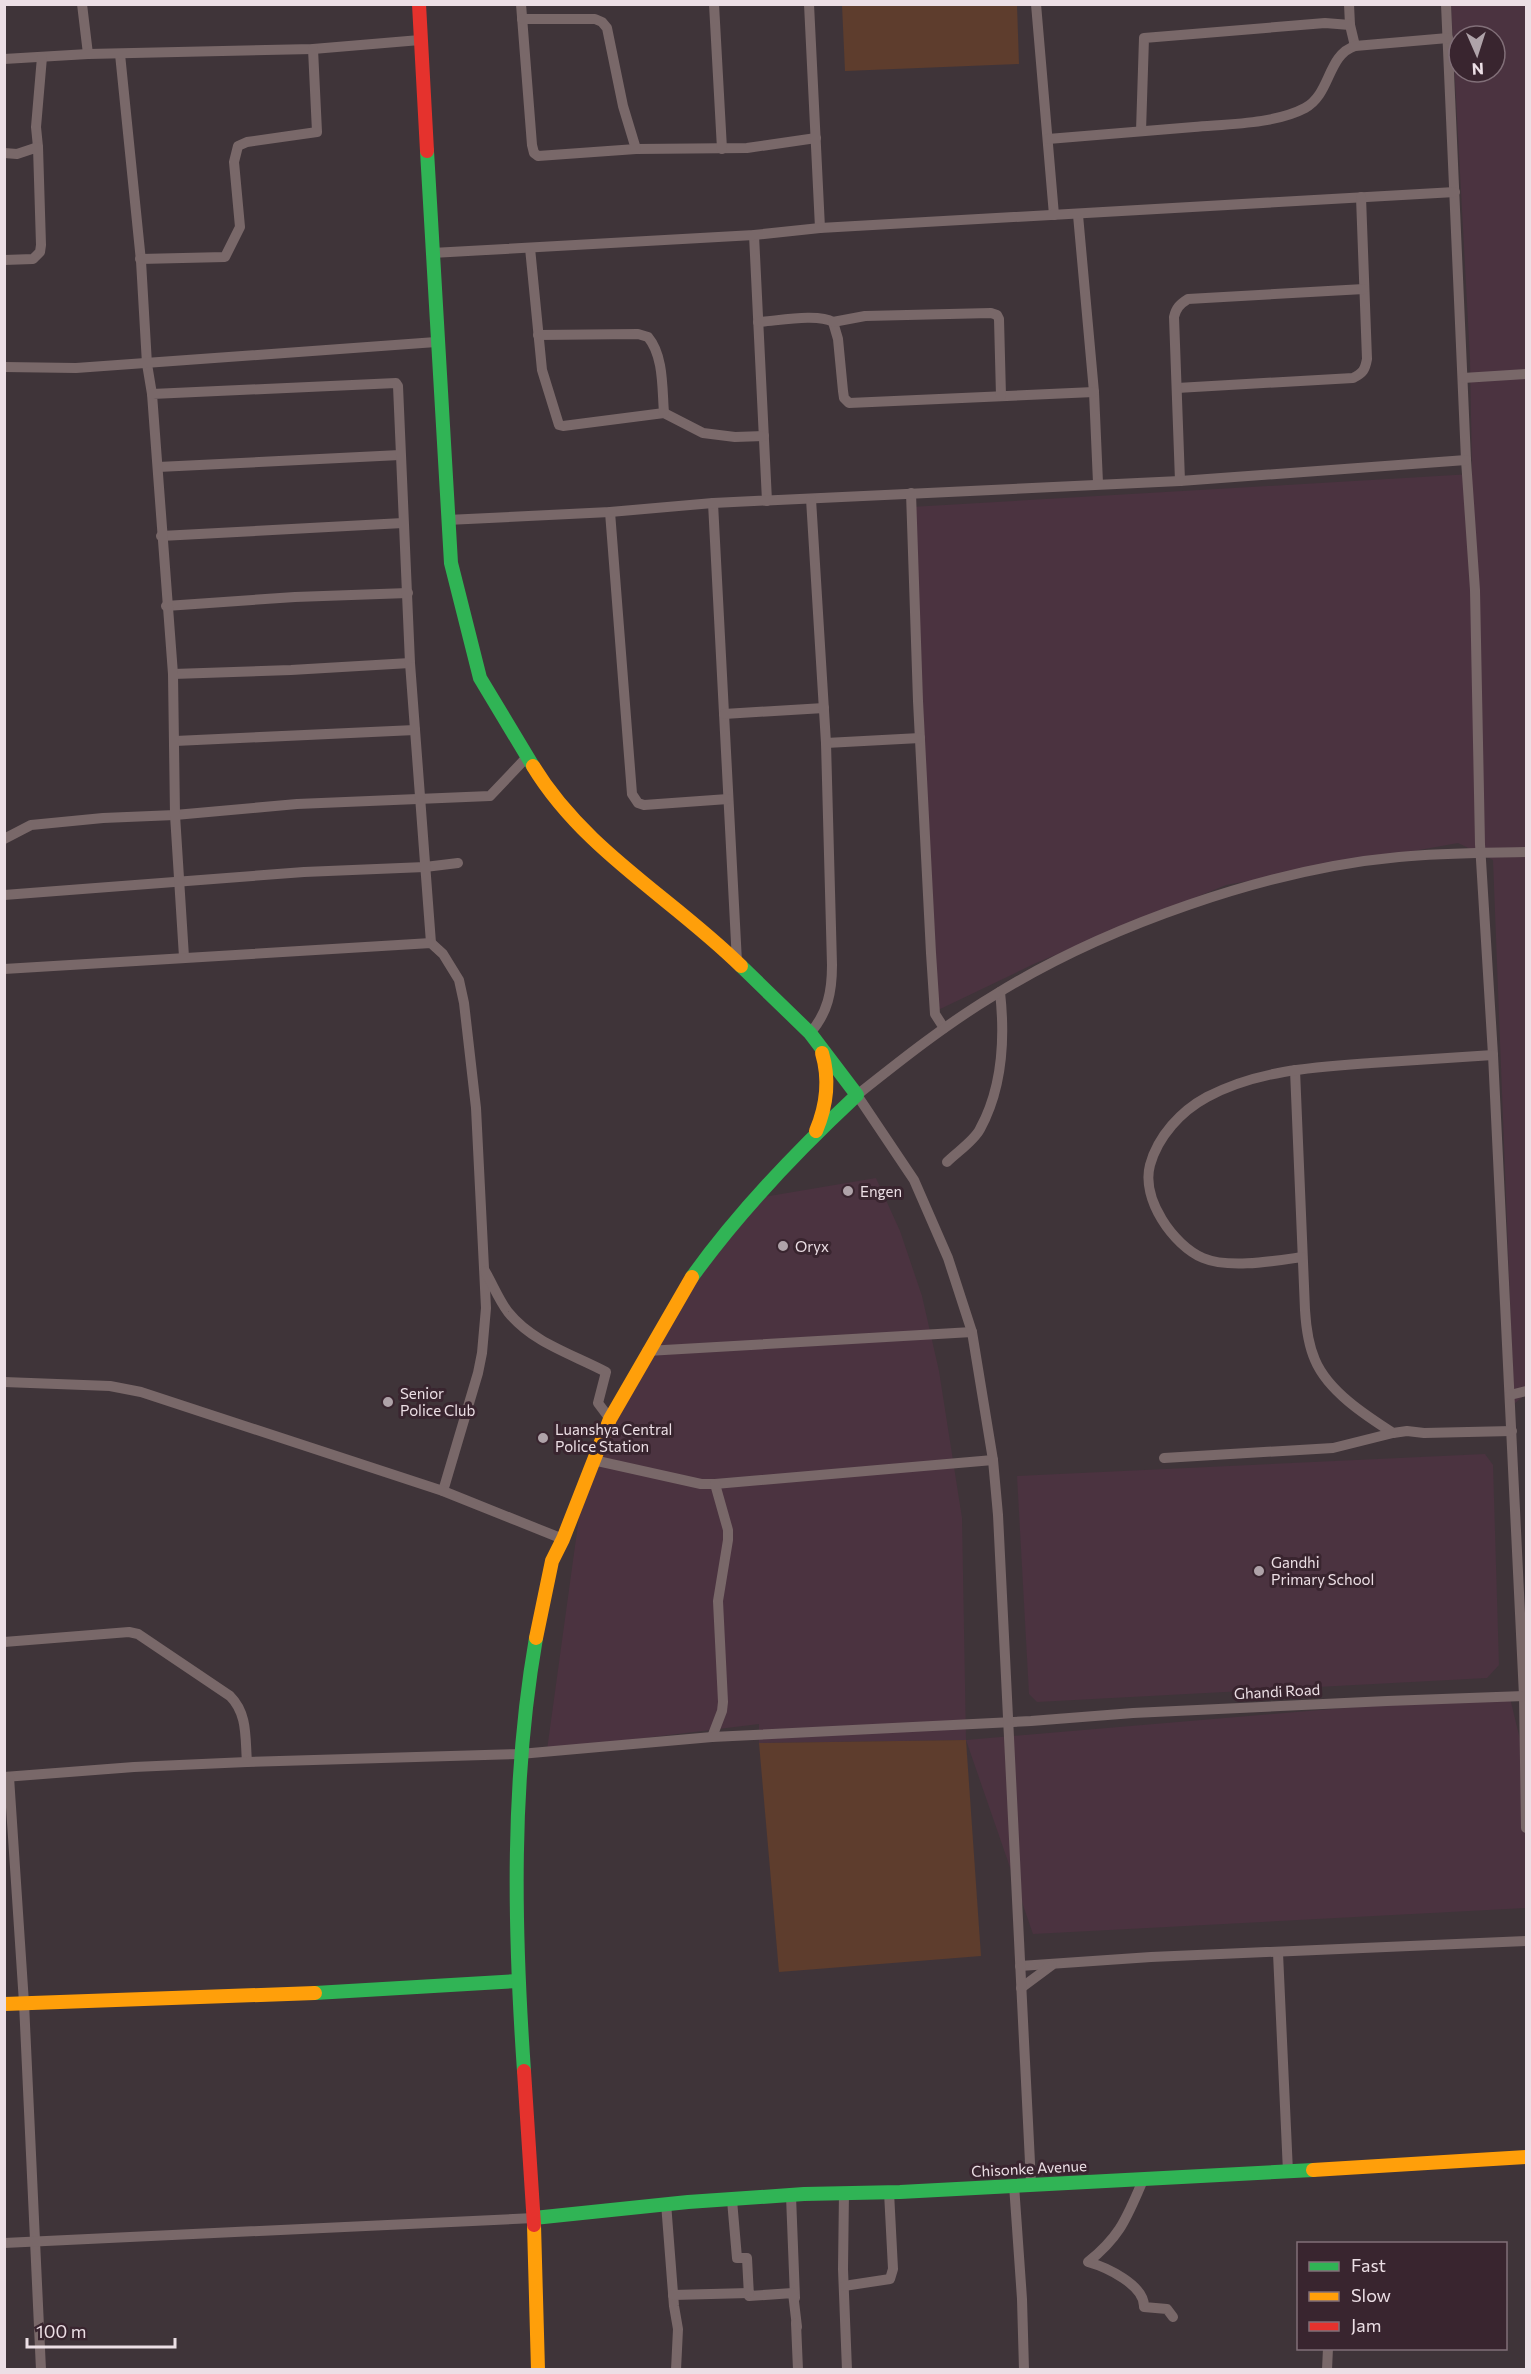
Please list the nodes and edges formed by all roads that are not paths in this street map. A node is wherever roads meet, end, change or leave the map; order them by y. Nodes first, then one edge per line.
1 (82, 4) edge
2 (419, 4) edge
3 (521, 4) edge
4 (714, 4) edge
5 (809, 4) edge
6 (1036, 4) edge
7 (1349, 4) edge
8 (1446, 4) edge
9 (522, 19) junction
10 (1447, 24) edge
11 (1350, 25) junction
12 (1447, 38) edge
13 (420, 40) junction
14 (1355, 46) junction
15 (313, 49) junction
16 (87, 54) junction
17 (120, 54) junction
18 (42, 57) junction
19 (4, 59) edge
20 (1450, 84) edge
21 (1141, 131) junction
22 (816, 138) junction
23 (1048, 139) junction
24 (38, 147) junction
25 (636, 149) junction
26 (722, 149) junction
27 (4, 153) edge
28 (1455, 192) junction
29 (1361, 197) junction
30 (1054, 215) junction
31 (1078, 215) junction
32 (820, 228) junction
33 (754, 235) junction
34 (530, 248) junction
35 (432, 253) junction
36 (140, 259) junction
37 (4, 260) edge
38 (1364, 289) junction
39 (758, 322) junction
40 (833, 322) junction
41 (538, 335) junction
42 (436, 342) junction
43 (147, 364) junction
44 (4, 367) edge
45 (1527, 374) edge
46 (1463, 378) junction
47 (1177, 388) junction
48 (1094, 392) junction
49 (152, 394) junction
50 (1001, 396) junction
51 (664, 413) junction
52 (764, 436) junction
53 (400, 455) junction
54 (1466, 460) junction
55 (158, 467) junction
56 (1180, 481) junction
57 (1098, 483) junction
58 (911, 493) junction
59 (811, 499) junction
60 (767, 501) junction
61 (713, 503) junction
62 (610, 512) junction
63 (447, 520) junction
64 (403, 523) junction
65 (161, 536) junction
66 (408, 593) junction
67 (166, 606) junction
68 (410, 663) junction
69 (173, 674) junction
70 (824, 708) junction
71 (724, 714) junction
72 (415, 730) junction
73 (920, 738) junction
74 (175, 741) junction
75 (826, 743) junction
76 (527, 757) junction
77 (422, 798) junction
78 (728, 799) junction
79 (175, 815) junction
80 (4, 839) edge
81 (1527, 852) edge
82 (1481, 854) junction
83 (458, 863) dead end
84 (425, 867) junction
85 (178, 882) junction
86 (4, 895) edge
87 (431, 943) junction
88 (184, 957) junction
89 (737, 962) junction
90 (4, 969) edge
91 (1000, 992) junction
92 (944, 1028) junction
93 (812, 1035) junction
94 (1493, 1055) junction
95 (1295, 1070) junction
96 (857, 1095) junction
97 (813, 1136) junction
98 (947, 1161) dead end
99 (1302, 1257) junction
100 (484, 1269) junction
101 (972, 1332) junction
102 (647, 1351) junction
103 (4, 1382) edge
104 (1527, 1391) edge
105 (1510, 1395) junction
106 (610, 1419) junction
107 (1512, 1431) junction
108 (1393, 1433) junction
109 (1164, 1458) dead end
110 (593, 1460) junction
111 (993, 1460) junction
112 (715, 1484) junction
113 (443, 1491) junction
114 (563, 1539) junction
115 (4, 1642) edge
116 (1524, 1696) junction
117 (1009, 1721) junction
118 (712, 1737) junction
119 (520, 1754) junction
120 (247, 1762) junction
121 (7, 1777) edge
122 (1527, 1828) edge
123 (1527, 1941) edge
124 (1278, 1953) junction
125 (1052, 1964) junction
126 (1020, 1966) junction
127 (518, 1982) junction
128 (1021, 1988) junction
129 (24, 2003) junction
130 (4, 2004) edge
131 (1527, 2157) edge
132 (1288, 2172) junction
133 (1144, 2178) junction
134 (1031, 2183) junction
135 (1014, 2185) junction
136 (844, 2192) junction
137 (889, 2192) junction
138 (791, 2196) junction
139 (732, 2200) junction
140 (666, 2203) junction
141 (534, 2218) junction
142 (36, 2242) junction
143 (4, 2243) edge
144 (844, 2286) junction
145 (749, 2293) junction
146 (673, 2295) junction
147 (1173, 2317) dead end
148 (797, 2327) junction
149 (1328, 2350) edge
150 (41, 2370) edge
151 (538, 2370) edge
152 (675, 2370) edge
153 (798, 2370) edge
154 (847, 2370) edge
155 (1024, 2370) edge
156 (1327, 2370) edge

1 - 16 street
2 - 13 main road
3 - 9 street
4 - 26 street
5 - 22 street
6 - 23 street
7 - 11 street
8 - 10 street
9 - 25 street
9 - 25 street
11 - 14 street
11 - 21 street
12 - 14 street
13 - 15 street
13 - 35 main road
14 - 21 street
15 - 17 street
15 - 36 street
16 - 17 street
16 - 18 street
17 - 36 street
18 - 19 street
18 - 24 street
20 - 28 street
21 - 23 street
22 - 26 street
22 - 32 street
23 - 30 street
24 - 27 street
24 - 37 street
25 - 26 street
28 - 29 street
28 - 46 street
29 - 31 street
29 - 38 street
30 - 31 street
30 - 32 street
31 - 48 street
32 - 33 street
33 - 34 street
33 - 39 street
34 - 35 street
34 - 41 street
35 - 42 main road
36 - 43 street
38 - 47 street
38 - 47 street
39 - 40 street
39 - 52 street
40 - 50 street
40 - 50 street
41 - 51 street
41 - 51 street
42 - 43 street
42 - 63 main road
43 - 44 street
43 - 49 street
45 - 46 street
46 - 54 street
47 - 56 street
48 - 50 street
48 - 57 street
49 - 53 street
49 - 55 street
51 - 52 street
52 - 60 street
53 - 55 street
53 - 64 street
54 - 56 street
54 - 82 street
55 - 65 street
56 - 57 street
57 - 58 street
58 - 59 street
58 - 73 street
59 - 60 street
59 - 70 street
60 - 61 street
61 - 62 street
61 - 71 street
62 - 63 street
62 - 78 street
63 - 76 main road
64 - 65 street
64 - 66 street
65 - 67 street
66 - 67 street
66 - 68 street
67 - 69 street
68 - 69 street
68 - 72 street
69 - 74 street
70 - 71 street
70 - 75 street
71 - 78 street
72 - 74 street
72 - 77 street
73 - 75 street
73 - 92 street
74 - 79 street
75 - 93 street
76 - 77 street
76 - 89 main road
77 - 79 street
77 - 84 street
78 - 89 street
79 - 80 street
79 - 85 street
81 - 82 street
82 - 91 street
82 - 94 street
83 - 84 street
84 - 85 street
84 - 87 street
85 - 86 street
85 - 88 street
87 - 88 street
87 - 100 street
88 - 90 street
89 - 93 main road
91 - 92 street
91 - 98 street
92 - 96 street
93 - 96 main road
93 - 97 main road
94 - 95 street
94 - 105 street
95 - 99 street
95 - 99 street
96 - 97 main road
96 - 101 street
97 - 102 main road
99 - 108 street
100 - 106 street
100 - 113 street
101 - 102 street
101 - 111 street
102 - 106 main road
103 - 113 street
104 - 105 street
105 - 107 street
106 - 110 main road
107 - 108 street
107 - 116 street
108 - 109 street
110 - 112 street
110 - 114 main road
111 - 112 street
111 - 117 street
112 - 118 street
113 - 114 street
114 - 119 main road
115 - 120 street
116 - 117 street, Ghandi Road
116 - 122 street
117 - 118 street, Ghandi Road
117 - 126 street
118 - 119 street, Ghandi Road
119 - 120 street, Ghandi Road
119 - 127 main road
120 - 121 street, Ghandi Road
121 - 129 street
123 - 124 street
124 - 125 street
124 - 132 street
125 - 126 street
125 - 128 street
126 - 128 street
127 - 129 main road
127 - 141 main road
128 - 134 street
129 - 130 main road
129 - 142 street
131 - 132 main road, Chisonke Avenue
132 - 133 main road, Chisonke Avenue
133 - 134 main road, Chisonke Avenue
133 - 147 street
134 - 135 main road, Chisonke Avenue
135 - 137 main road, Chisonke Avenue
135 - 155 street
136 - 137 main road, Chisonke Avenue
136 - 138 main road, Chisonke Avenue
136 - 144 street
137 - 144 street
138 - 139 main road, Chisonke Avenue
138 - 148 street
139 - 140 main road, Chisonke Avenue
139 - 145 street
140 - 141 main road, Chisonke Avenue
140 - 146 street
141 - 142 street
141 - 151 main road
142 - 143 street
142 - 150 street
144 - 154 street
145 - 146 street
145 - 148 street
146 - 152 street
148 - 153 street
149 - 156 street

